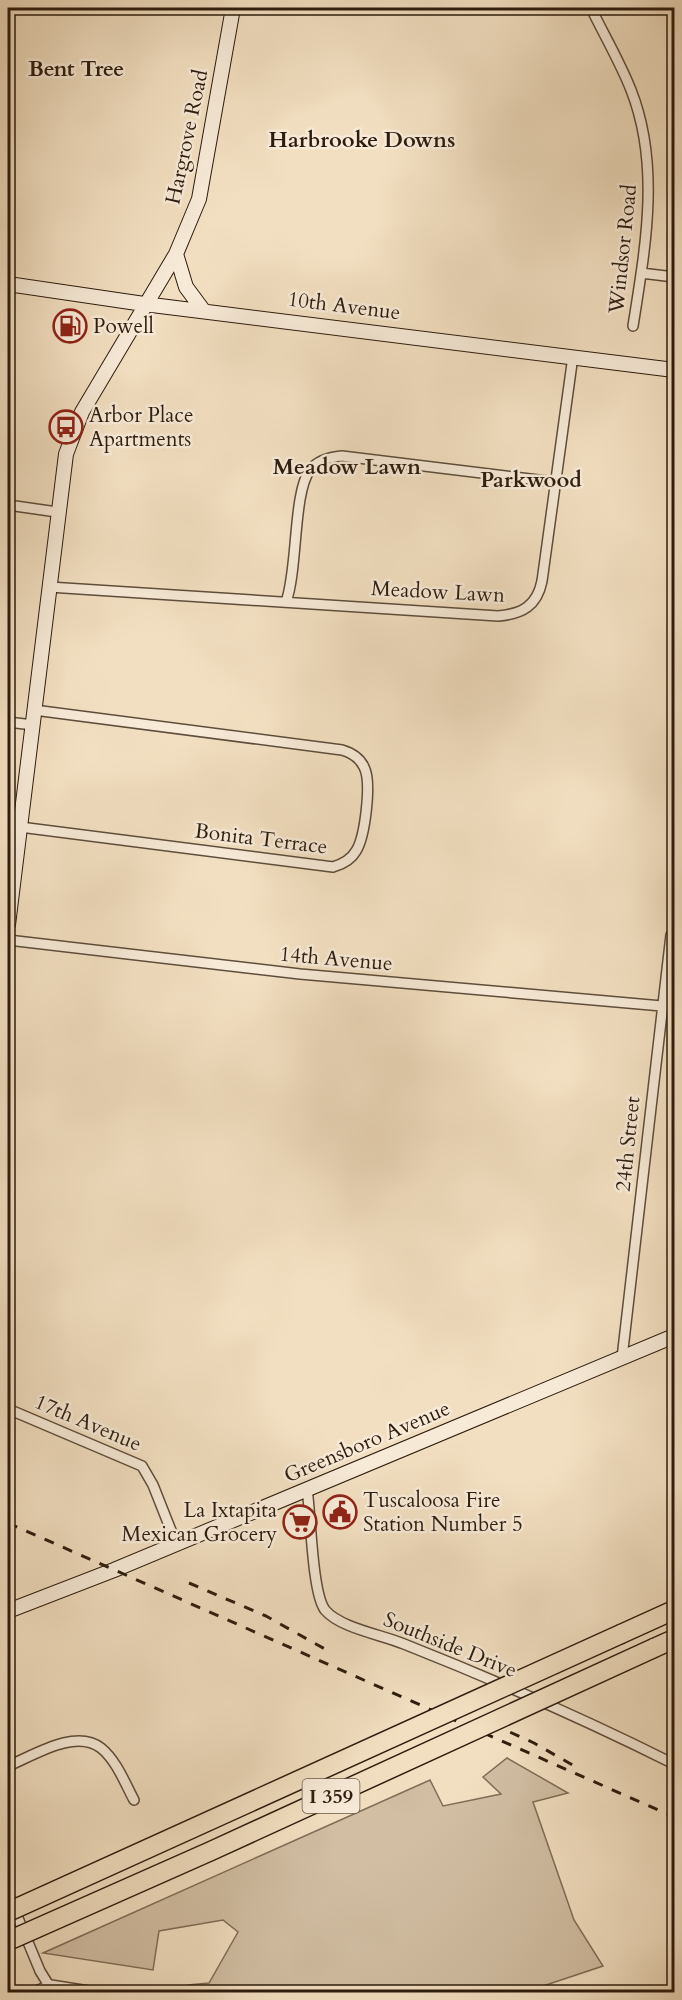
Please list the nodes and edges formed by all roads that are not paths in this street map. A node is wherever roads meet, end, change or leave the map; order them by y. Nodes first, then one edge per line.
1 (233, 8) edge
2 (591, 8) edge
3 (176, 254) junction
4 (641, 273) junction
5 (675, 278) edge
6 (8, 284) edge
7 (144, 304) junction
8 (203, 310) junction
9 (633, 326) dead end
10 (573, 356) junction
11 (675, 370) edge
12 (555, 482) junction
13 (8, 505) edge
14 (57, 512) junction
15 (49, 587) junction
16 (286, 602) junction
17 (34, 710) junction
18 (8, 722) edge
19 (33, 725) junction
20 (20, 827) junction
21 (8, 925) edge
22 (671, 935) dead end
23 (8, 940) edge
24 (662, 1005) junction
25 (675, 1336) edge
26 (622, 1358) junction
27 (8, 1409) edge
28 (307, 1489) junction
29 (176, 1543) junction
30 (675, 1610) edge
31 (8, 1611) edge
32 (675, 1639) edge
33 (675, 1764) edge
34 (8, 1767) edge
35 (134, 1800) dead end
36 (8, 1894) edge
37 (8, 1912) edge
38 (8, 1941) edge
39 (52, 1989) edge
40 (33, 1992) edge
41 (95, 1992) edge

1 - 3 main road, Hargrove Road
2 - 4 street, Windsor Road
3 - 7 main road, Hargrove Road
3 - 8 main road
4 - 5 street
4 - 9 street, Windsor Road
6 - 7 main road, 10th Avenue
7 - 8 main road, 10th Avenue
7 - 14 main road, Hargrove Road
8 - 10 main road, 10th Avenue
10 - 11 main road, 10th Avenue
10 - 12 street, Meadow Lawn
12 - 16 street, Meadow Lawn
12 - 16 street
13 - 14 street
14 - 15 main road, Hargrove Road
15 - 16 street, Meadow Lawn
15 - 17 main road, Hargrove Road
17 - 19 main road, Hargrove Road
17 - 20 street, Bonita Terrace
18 - 19 street
19 - 20 main road, Hargrove Road
20 - 21 main road, Hargrove Road
22 - 24 street, 24th Street
23 - 24 street, 14th Avenue
24 - 26 street, 24th Street
25 - 26 main road, Greensboro Avenue
26 - 28 main road, Greensboro Avenue
27 - 29 street, 17th Avenue
28 - 29 main road, Greensboro Avenue
28 - 33 street, Southside Drive
29 - 31 main road, Greensboro Avenue
30 - 37 highway, I 359, bridge
32 - 38 highway, I 359, bridge
34 - 35 street
36 - 39 street
39 - 40 street
39 - 41 street

